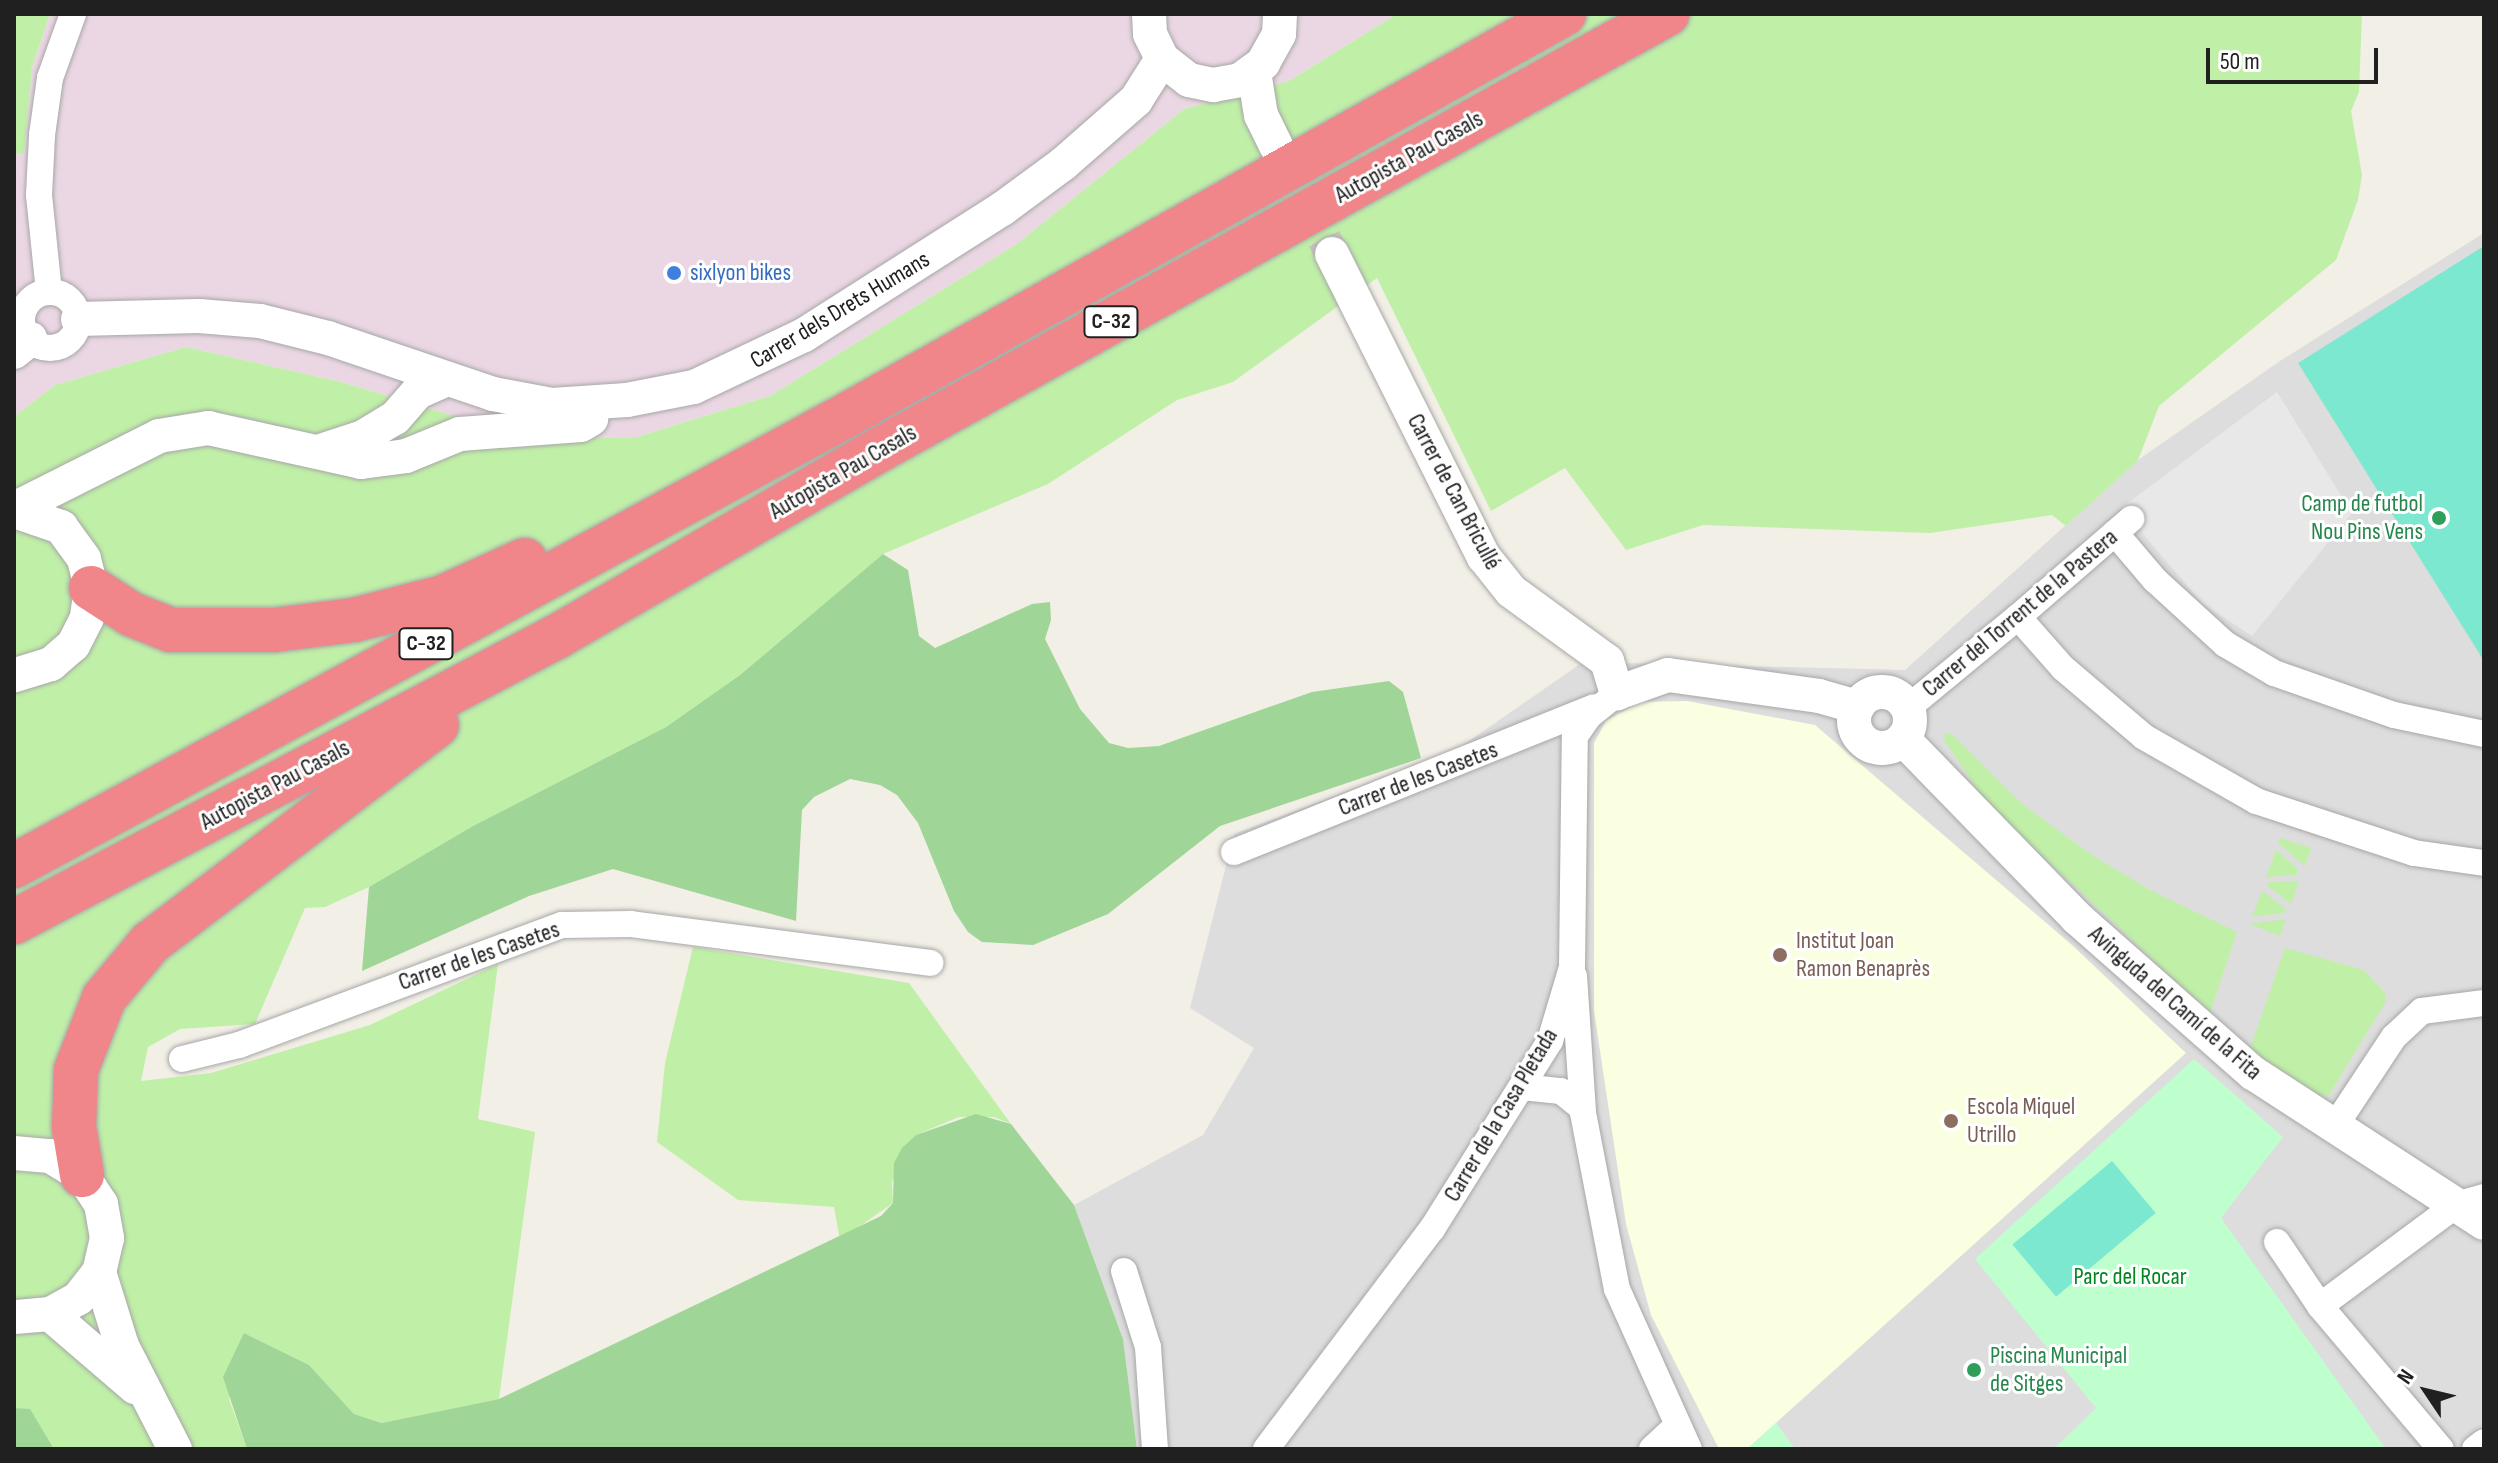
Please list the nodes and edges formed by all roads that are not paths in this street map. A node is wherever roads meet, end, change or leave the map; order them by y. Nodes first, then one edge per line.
1 (73, 14) edge
2 (1149, 14) edge
3 (1280, 14) edge
4 (1564, 14) edge
5 (1667, 14) edge
6 (1162, 59) junction
7 (1240, 78) junction
8 (1189, 80) junction
9 (1136, 100) junction
10 (1276, 146) tunnel mouth
11 (1332, 254) tunnel mouth
12 (49, 292) junction
13 (78, 319) junction
14 (22, 346) edge
15 (396, 364) junction
16 (447, 379) junction
17 (627, 400) junction
18 (395, 418) junction
19 (838, 420) junction
20 (324, 450) junction
21 (105, 460) junction
22 (14, 510) edge
23 (75, 544) junction
24 (91, 588) junction
25 (2018, 617) junction
26 (558, 636) junction
27 (14, 675) edge
28 (1609, 698) junction
29 (1906, 704) junction
30 (1857, 707) junction
31 (2484, 734) edge
32 (1903, 739) junction
33 (1234, 852) dead end
34 (2484, 863) edge
35 (14, 866) edge
36 (16, 921) edge
37 (930, 963) dead end
38 (1572, 967) junction
39 (2484, 1003) edge
40 (182, 1059) dead end
41 (1522, 1087) junction
42 (1582, 1108) junction
43 (2335, 1126) junction
44 (14, 1153) edge
45 (82, 1175) junction
46 (2475, 1208) edge
47 (2277, 1242) dead end
48 (1124, 1271) dead end
49 (99, 1272) junction
50 (2320, 1306) junction
51 (50, 1314) junction
52 (14, 1317) edge
53 (145, 1395) junction
54 (1683, 1437) edge
55 (2484, 1442) edge
56 (175, 1449) edge
57 (1155, 1449) edge
58 (1266, 1449) edge
59 (1652, 1449) edge
60 (2441, 1449) edge
61 (2475, 1449) edge

1 - 12 street
2 - 6 street
3 - 7 street
4 - 19 highway, Autopista Pau Casals / C-32
5 - 26 highway, Autopista Pau Casals / C-32
6 - 8 street
6 - 9 street, Carrer dels Drets Humans
7 - 8 street
7 - 10 street
8 - 9 street, Carrer dels Drets Humans
9 - 17 street, Carrer dels Drets Humans
11 - 28 street, Carrer de Can Bricullé
12 - 13 street
12 - 14 street
13 - 14 street
13 - 15 street, Carrer dels Drets Humans
15 - 16 street, Carrer dels Drets Humans
15 - 18 street
16 - 17 street, Carrer dels Drets Humans
16 - 18 street
17 - 20 street
18 - 20 street
19 - 24 highway
19 - 35 highway, Autopista Pau Casals / C-32
20 - 21 street
21 - 22 street
21 - 23 street
22 - 23 street
23 - 24 street
24 - 27 street
25 - 29 street, Carrer del Torrent de la Pastera
25 - 31 street, Carrer del Torrent de la Pastera
25 - 34 street
26 - 36 highway, Autopista Pau Casals / C-32
26 - 45 highway
28 - 30 street
28 - 33 street, Carrer de les Casetes
28 - 38 street, Carrer de la Casa Pletada
29 - 30 street
29 - 32 street
30 - 32 street
32 - 43 street, Avinguda del Camí de la Fita
37 - 40 street, Carrer de les Casetes
38 - 41 street, Carrer de la Casa Pletada
38 - 42 street
39 - 43 street
41 - 42 street
41 - 58 street, Carrer de la Casa Pletada
42 - 54 street
43 - 46 street, Avinguda del Camí de la Fita
44 - 45 street
45 - 49 street
46 - 50 street
47 - 50 street
48 - 57 street
49 - 51 street
49 - 53 street
50 - 60 street
51 - 52 street
51 - 53 street
53 - 56 street
54 - 59 street
55 - 61 street

